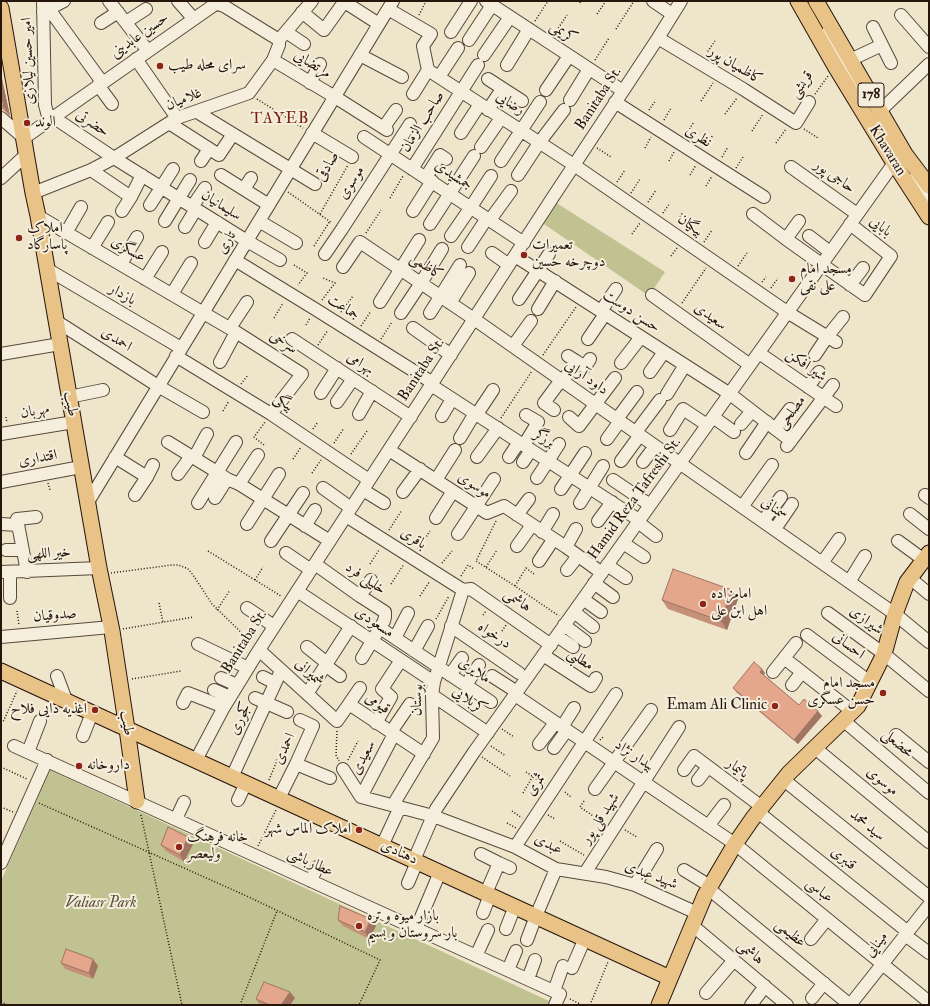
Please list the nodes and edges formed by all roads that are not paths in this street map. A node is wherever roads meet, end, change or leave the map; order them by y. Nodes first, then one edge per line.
1 (64, 1) edge
2 (109, 1) edge
3 (178, 1) edge
4 (312, 1) edge
5 (471, 1) edge
6 (653, 1) edge
7 (681, 1) edge
8 (798, 1) edge
9 (816, 1) edge
10 (347, 2) edge
11 (489, 3) edge
12 (391, 5) edge
13 (45, 7) edge
14 (1, 8) edge
15 (146, 9) dead end
16 (118, 12) junction
17 (302, 12) junction
18 (672, 14) junction
19 (901, 15) dead end
20 (510, 17) junction
21 (193, 18) junction
22 (101, 22) dead end
23 (126, 22) junction
24 (379, 24) junction
25 (873, 27) dead end
26 (529, 29) junction
27 (451, 32) dead end
28 (282, 36) junction
29 (658, 38) junction
30 (469, 40) dead end
31 (304, 44) dead end
32 (882, 45) junction
33 (929, 47) edge
34 (458, 48) dead end
35 (148, 51) junction
36 (360, 55) junction
37 (569, 56) junction
38 (136, 59) junction
39 (272, 60) junction
40 (850, 60) junction
41 (891, 63) dead end
42 (320, 64) dead end
43 (507, 65) dead end
44 (589, 69) junction
45 (428, 70) junction
46 (927, 70) edge
47 (402, 77) dead end
48 (439, 78) junction
49 (488, 79) dead end
50 (310, 83) junction
51 (100, 84) junction
52 (502, 89) junction
53 (546, 90) dead end
54 (623, 91) junction
55 (461, 92) junction
56 (413, 94) dead end
57 (334, 97) junction
58 (522, 101) dead end
59 (540, 102) dead end
60 (615, 102) junction
61 (809, 102) road end
62 (112, 104) dead end
63 (484, 107) junction
64 (396, 110) dead end
65 (880, 111) junction
66 (197, 112) junction
67 (1, 118) edge
68 (501, 118) junction
69 (51, 119) junction
70 (173, 121) junction
71 (793, 122) joint
72 (410, 124) dead end
73 (521, 131) junction
74 (461, 133) dead end
75 (233, 134) junction
76 (312, 134) junction
77 (364, 136) dead end
78 (24, 138) junction
79 (539, 143) junction
80 (209, 148) junction
81 (27, 154) junction
82 (390, 154) junction
83 (352, 157) road end
84 (443, 157) dead end
85 (114, 158) junction
86 (201, 161) dead end
87 (501, 161) dead end
88 (894, 163) junction
89 (574, 166) junction
90 (791, 167) dead end
91 (411, 168) junction
92 (173, 169) dead end
93 (291, 169) junction
94 (91, 170) junction
95 (227, 174) dead end
96 (142, 175) junction
97 (518, 175) dead end
98 (491, 176) dead end
99 (1, 178) edge
100 (251, 178) dead end
101 (429, 179) junction
102 (190, 180) dead end
103 (315, 184) dead end
104 (929, 186) edge
105 (162, 187) junction
106 (205, 188) dead end
107 (244, 189) junction
108 (511, 191) dead end
109 (33, 193) junction
110 (450, 193) junction
111 (764, 197) dead end
112 (131, 198) junction
113 (179, 198) junction
114 (929, 199) edge
115 (269, 205) junction
116 (150, 206) dead end
117 (81, 207) dead end
118 (471, 207) junction
119 (194, 208) junction
120 (122, 211) dead end
121 (413, 211) dead end
122 (753, 214) dead end
123 (857, 214) junction
124 (38, 216) junction
125 (929, 217) edge
126 (489, 219) junction
127 (165, 221) dead end
128 (259, 221) junction
129 (799, 221) dead end
130 (108, 222) dead end
131 (217, 222) junction
132 (430, 224) dead end
133 (850, 224) junction
134 (185, 227) dead end
135 (66, 233) junction
136 (451, 236) dead end
137 (809, 236) dead end
138 (137, 237) dead end
139 (786, 239) junction
140 (419, 240) dead end
141 (247, 241) junction
142 (206, 242) dead end
143 (296, 243) dead end
144 (524, 243) junction
145 (92, 248) junction
146 (468, 248) dead end
147 (442, 249) dead end
148 (162, 252) dead end
149 (830, 252) junction
150 (492, 253) dead end
151 (324, 254) dead end
152 (549, 254) dead end
153 (235, 260) junction
154 (280, 260) dead end
155 (512, 260) junction
156 (191, 263) dead end
157 (121, 264) junction
158 (822, 264) junction
159 (344, 268) dead end
160 (863, 268) dead end
161 (47, 269) junction
162 (400, 269) junction
163 (464, 269) dead end
164 (538, 270) junction
165 (145, 279) junction
166 (554, 281) junction
167 (421, 283) junction
168 (850, 284) junction
169 (616, 289) dead end
170 (172, 294) junction
171 (652, 295) dead end
172 (445, 299) junction
173 (519, 299) dead end
174 (247, 302) dead end
175 (380, 302) dead end
176 (538, 309) dead end
177 (203, 312) junction
178 (787, 312) junction
179 (401, 313) dead end
180 (430, 313) dead end
181 (603, 313) junction
182 (843, 317) dead end
183 (474, 319) junction
184 (56, 321) junction
185 (531, 321) dead end
186 (413, 328) dead end
187 (233, 330) junction
188 (641, 337) junction
189 (292, 339) dead end
190 (588, 339) dead end
191 (831, 340) junction
192 (60, 344) junction
193 (513, 346) junction
194 (179, 352) junction
195 (664, 352) junction
196 (759, 353) junction
197 (1, 354) edge
198 (451, 355) junction
199 (815, 355) dead end
200 (590, 359) dead end
201 (220, 362) dead end
202 (621, 363) dead end
203 (685, 365) junction
204 (750, 365) junction
205 (337, 368) junction
206 (650, 372) dead end
207 (819, 372) dead end
208 (615, 378) dead end
209 (353, 379) junction
210 (562, 381) junction
211 (432, 384) junction
212 (833, 384) dead end
213 (158, 386) junction
214 (808, 387) junction
215 (103, 390) dead end
216 (493, 390) dead end
217 (372, 391) junction
218 (637, 392) dead end
219 (321, 393) dead end
220 (730, 394) junction
221 (69, 397) junction
222 (824, 398) junction
223 (452, 399) junction
224 (337, 402) dead end
225 (596, 404) junction
226 (836, 406) dead end
227 (790, 409) dead end
228 (554, 410) dead end
229 (752, 411) junction
230 (203, 412) dead end
231 (271, 414) junction
232 (359, 414) dead end
233 (476, 414) junction
234 (526, 415) dead end
235 (442, 416) dead end
236 (411, 417) junction
237 (569, 418) dead end
238 (619, 420) junction
239 (710, 421) junction
240 (74, 422) junction
241 (771, 426) junction
242 (496, 427) junction
243 (670, 430) dead end
244 (1, 434) edge
245 (207, 434) dead end
246 (638, 434) junction
247 (460, 438) dead end
248 (607, 439) dead end
249 (168, 442) dead end
250 (236, 442) dead end
251 (560, 444) dead end
252 (788, 444) joint
253 (525, 446) junction
254 (655, 446) junction
255 (261, 450) road end
256 (389, 450) junction
257 (455, 450) dead end
258 (585, 453) dead end
259 (746, 453) dead end
260 (115, 457) junction
261 (192, 457) junction
262 (477, 457) dead end
263 (509, 457) dead end
264 (548, 461) junction
265 (621, 461) dead end
266 (523, 462) dead end
267 (644, 462) dead end
268 (680, 463) junction
269 (154, 465) dead end
270 (772, 465) dead end
271 (603, 466) dead end
272 (82, 467) junction
273 (420, 469) junction
274 (178, 474) dead end
275 (279, 474) dead end
276 (571, 475) junction
277 (222, 476) junction
278 (147, 477) junction
279 (537, 478) dead end
280 (494, 479) dead end
281 (436, 480) junction
282 (613, 480) dead end
283 (1, 482) edge
284 (239, 484) junction
285 (366, 485) junction
286 (589, 487) junction
287 (323, 488) dead end
288 (561, 489) dead end
289 (403, 492) dead end
290 (453, 492) junction
291 (303, 493) dead end
292 (135, 495) dead end
293 (780, 497) dead end
294 (215, 498) dead end
295 (263, 499) junction
296 (529, 499) dead end
297 (88, 502) junction
298 (612, 502) junction
299 (198, 503) dead end
300 (384, 503) dead end
301 (580, 503) dead end
302 (792, 504) dead end
303 (650, 505) junction
304 (476, 506) junction
305 (742, 507) junction
306 (315, 510) dead end
307 (349, 512) junction
308 (553, 514) dead end
309 (910, 514) dead end
310 (288, 515) junction
311 (517, 515) junction
312 (36, 517) dead end
313 (436, 518) dead end
314 (598, 521) dead end
315 (639, 521) junction
316 (763, 521) junction
317 (17, 522) junction
318 (1, 524) edge
319 (247, 524) dead end
320 (305, 526) junction
321 (537, 528) junction
322 (576, 529) dead end
323 (775, 529) junction
324 (929, 529) edge
325 (458, 534) dead end
326 (656, 536) dead end
327 (839, 539) dead end
328 (554, 540) junction
329 (270, 541) dead end
330 (330, 541) junction
331 (898, 541) dead end
332 (623, 543) junction
333 (517, 546) dead end
334 (566, 547) junction
335 (6, 550) dead end
336 (23, 550) junction
337 (286, 553) dead end
338 (578, 556) junction
339 (865, 556) dead end
340 (926, 556) edge
341 (644, 558) dead end
342 (539, 561) dead end
343 (822, 563) junction
344 (313, 567) junction
345 (605, 569) junction
346 (567, 570) dead end
347 (100, 571) junction
348 (5, 572) edge
349 (27, 572) junction
350 (626, 578) dead end
351 (910, 578) junction
352 (371, 580) dead end
353 (849, 582) junction
354 (594, 583) junction
355 (459, 587) junction
356 (297, 591) junction
357 (929, 594) edge
358 (360, 596) junction
359 (613, 597) dead end
360 (10, 598) dead end
361 (583, 599) junction
362 (247, 608) dead end
363 (574, 612) junction
364 (601, 612) dead end
365 (828, 612) dead end
366 (408, 613) dead end
367 (895, 614) junction
368 (432, 622) road end
369 (566, 624) junction
370 (274, 626) junction
371 (351, 626) junction
372 (451, 626) junction
373 (593, 627) dead end
374 (380, 628) junction
375 (111, 629) junction
376 (807, 635) dead end
377 (1, 637) edge
378 (395, 638) junction
379 (372, 640) junction
380 (554, 641) junction
381 (585, 641) dead end
382 (929, 642) edge
383 (796, 643) dead end
384 (198, 644) dead end
385 (573, 647) dead end
386 (307, 648) dead end
387 (259, 650) junction
388 (414, 651) junction
389 (884, 654) junction
390 (543, 655) junction
391 (362, 658) dead end
392 (462, 658) dead end
393 (784, 658) junction
394 (401, 660) junction
395 (326, 664) junction
396 (479, 665) dead end
397 (438, 667) junction
398 (248, 668) junction
399 (1, 671) edge
400 (774, 672) dead end
401 (802, 672) junction
402 (519, 673) dead end
403 (450, 675) junction
404 (57, 676) dead end
405 (340, 676) dead end
406 (492, 676) dead end
407 (263, 677) dead end
408 (221, 678) dead end
409 (596, 678) dead end
410 (434, 682) junction
411 (870, 682) junction
412 (237, 685) junction
413 (466, 685) junction
414 (792, 685) dead end
415 (360, 688) dead end
416 (214, 690) dead end
417 (929, 691) edge
418 (516, 693) junction
419 (307, 694) junction
420 (616, 694) dead end
421 (432, 695) junction
422 (66, 700) junction
423 (260, 701) junction
424 (227, 702) junction
425 (491, 702) dead end
426 (183, 703) dead end
427 (349, 704) junction
428 (410, 704) dead end
429 (574, 708) dead end
430 (651, 710) dead end
431 (287, 712) dead end
432 (92, 713) junction
433 (848, 716) junction
434 (300, 720) dead end
435 (40, 721) dead end
436 (337, 721) joint
437 (376, 723) junction
438 (561, 726) junction
439 (679, 727) dead end
440 (127, 729) junction
441 (488, 732) junction
442 (393, 733) junction
443 (896, 735) dead end
444 (83, 736) dead end
445 (584, 742) junction
446 (539, 744) dead end
447 (14, 746) dead end
448 (554, 748) dead end
449 (815, 748) junction
450 (28, 752) junction
451 (424, 754) junction
452 (51, 758) junction
453 (196, 760) junction
454 (614, 762) junction
455 (929, 762) edge
456 (296, 764) junction
457 (708, 767) junction
458 (343, 769) road end
459 (684, 770) dead end
460 (232, 777) junction
461 (330, 778) dead end
462 (698, 780) dead end
463 (784, 780) junction
464 (644, 782) junction
465 (246, 783) junction
466 (595, 790) dead end
467 (929, 793) edge
468 (361, 797) junction
469 (280, 799) junction
470 (238, 800) dead end
471 (138, 802) junction
472 (184, 802) dead end
473 (724, 805) dead end
474 (397, 806) junction
475 (760, 809) junction
476 (433, 816) junction
477 (176, 819) junction
478 (708, 826) junction
479 (929, 842) edge
480 (735, 844) junction
481 (382, 846) junction
482 (515, 847) junction
483 (657, 849) dead end
484 (481, 854) dead end
485 (415, 861) junction
486 (1, 863) edge
487 (499, 863) junction
488 (317, 868) dead end
489 (510, 868) dead end
490 (556, 869) junction
491 (684, 870) dead end
492 (440, 872) junction
493 (588, 874) junction
494 (312, 881) junction
495 (408, 883) dead end
496 (635, 885) junction
497 (710, 887) junction
498 (488, 894) junction
499 (929, 904) edge
500 (515, 906) junction
501 (483, 913) dead end
502 (536, 916) junction
503 (695, 919) junction
504 (828, 919) junction
505 (416, 929) junction
506 (506, 929) dead end
507 (488, 930) dead end
508 (906, 933) junction
509 (585, 938) junction
510 (811, 939) dead end
511 (527, 940) dead end
512 (516, 951) dead end
513 (929, 954) edge
514 (476, 956) junction
515 (535, 960) dead end
516 (734, 960) junction
517 (882, 964) junction
518 (508, 970) junction
519 (670, 978) junction
520 (528, 979) junction
521 (824, 983) junction
522 (765, 986) junction
523 (557, 992) junction
524 (706, 993) dead end
525 (812, 998) dead end
526 (929, 1002) edge
527 (555, 1005) edge
528 (659, 1005) edge
529 (751, 1005) edge
530 (787, 1005) edge
531 (850, 1005) edge

1 - 13 street
2 - 16 street
3 - 21 street
4 - 17 street
5 - 27 street
6 - 18 street
7 - 18 street, Banitaba St.
8 - 88 main road, Khavaran / 178
9 - 40 main road, Khavaran / 178
9 - 114 street
10 - 17 street
10 - 24 street
11 - 20 street, کریمی
11 - 30 street
12 - 24 street, تاری
12 - 45 street
13 - 51 street
13 - 69 street, امیر حسین لیلازی
14 - 78 main road, طیب
15 - 23 street
16 - 22 street
16 - 23 street
17 - 28 street
18 - 29 street, Banitaba St.
19 - 33 street
20 - 26 street, کریمی
20 - 55 street, صاحب الزمان
21 - 28 street, حسین عابدینی
21 - 35 street, حسین عابدینی
23 - 35 street
24 - 36 street, تاری
25 - 32 street
26 - 37 street, کریمی
26 - 43 street
28 - 31 street
28 - 39 street
29 - 54 street, Banitaba St.
29 - 71 street, کاظمیان پور
32 - 40 street
32 - 41 street
34 - 48 street
35 - 38 street, حسین عابدینی
36 - 47 street
36 - 57 street, تاری
37 - 44 street, کریمی
37 - 53 street
38 - 51 street, حسین عابدینی
38 - 70 street
39 - 50 street, مرتضایی
39 - 66 street, غلامیان
40 - 65 main road, Khavaran / 178
42 - 50 street
44 - 54 street, کریمی
44 - 79 street
45 - 48 street, رضایی
45 - 56 street
46 - 65 street
48 - 55 street, رضایی
49 - 52 street
50 - 57 street, مرتضایی
51 - 62 street
51 - 69 street, حسین عابدینی
52 - 58 street
52 - 63 street
54 - 60 street, Banitaba St.
55 - 63 street, رضایی
55 - 91 street, صاحب الزمان
57 - 64 street
57 - 76 street, تاری
59 - 73 street
60 - 89 street, Banitaba St.
60 - 111 street, نظری
61 - 71 street, قریشی
63 - 68 street, رضایی
63 - 74 street
65 - 104 main road, Khavaran / 178
66 - 70 street, غلامیان
66 - 75 street
67 - 78 street
68 - 73 street, رضایی
68 - 110 street
69 - 78 street, حسین عابدینی
69 - 85 street, حضرتی
70 - 80 street
70 - 85 street, غلامیان
72 - 82 street, موسوی
73 - 79 street, رضایی
73 - 87 street
75 - 80 street
75 - 93 street
76 - 83 street
76 - 93 street, تاری
77 - 82 street, جمشیدی
78 - 81 main road, طیب
79 - 89 street, رضایی
79 - 97 street
80 - 86 street
81 - 99 street
81 - 109 main road, طیب
82 - 91 street, جمشیدی
82 - 151 street, موسوی
84 - 101 street
85 - 94 street, غلامیان
85 - 96 street, سلیمانیان
88 - 123 street, Hamid Reza Tafreshi St.
88 - 125 main road, Khavaran / 178
89 - 144 street, Banitaba St.
89 - 178 street, بیگیان
90 - 123 street, حاجی پور
91 - 101 street, جمشیدی
92 - 105 street
93 - 103 street
93 - 115 street, تاری
94 - 109 street, غلامیان
94 - 112 street
95 - 107 street
96 - 105 street, سلیمانیان
96 - 112 street
98 - 118 street
100 - 107 street
101 - 110 street, جمشیدی
101 - 121 street
102 - 113 street
105 - 113 street, سلیمانیان
105 - 116 street
106 - 119 street
107 - 115 street
108 - 126 street
109 - 124 main road, طیب
110 - 118 street, جمشیدی
110 - 132 street
112 - 120 street
113 - 119 street, سلیمانیان
113 - 127 street, سلیمانیان
115 - 128 street, تاری
117 - 135 street
118 - 126 street, جمشیدی
118 - 136 street
119 - 131 street, سلیمانیان
119 - 134 street
122 - 139 street
123 - 133 street, Hamid Reza Tafreshi St.
124 - 135 street, عسگری
124 - 161 main road, طیب
126 - 144 street, جمشیدی
126 - 146 street
128 - 141 street, تاری
128 - 143 street
129 - 139 street
130 - 145 street
131 - 141 street, سلیمانیان
131 - 142 street
133 - 149 street, Hamid Reza Tafreshi St.
133 - 168 street, بابایی
135 - 145 street, عسگری
137 - 149 street
138 - 157 street
139 - 158 street
140 - 162 street
141 - 153 street, تاری
141 - 154 street
144 - 155 street, Banitaba St.
145 - 157 street, عسگری
147 - 167 street
148 - 165 street
149 - 158 street, Hamid Reza Tafreshi St.
150 - 155 street
152 - 164 street
153 - 177 street, تاری
153 - 211 street, جماعت
155 - 164 street, حسن دوست
155 - 183 street, Banitaba St.
156 - 170 street
157 - 165 street, عسگری
158 - 168 street
158 - 178 street, Hamid Reza Tafreshi St.
159 - 162 street, کاظمی
160 - 168 street
161 - 184 main road, طیب
161 - 194 street, بازدار
162 - 167 street, کاظمی
162 - 175 street
163 - 172 street
164 - 166 street, حسن دوست
164 - 173 street
165 - 170 street, عسگری
166 - 176 street
166 - 181 street, حسن دوست
167 - 172 street, کاظمی
167 - 179 street
169 - 181 street
170 - 177 street, عسگری
171 - 204 street, سعیدی
172 - 180 street
172 - 183 street, کاظمی
174 - 187 street
177 - 187 street, سرخی
177 - 194 street, تاری
178 - 191 street, بیگیان
178 - 196 street, Hamid Reza Tafreshi St.
181 - 188 street, حسن دوست
181 - 190 street
182 - 191 street
183 - 193 street, داود آرایی
183 - 198 street, Banitaba St.
184 - 192 main road, طیب
184 - 213 street, احمدی
185 - 193 street
186 - 198 street
187 - 201 street
187 - 231 street, سرخی
188 - 195 street, حسن دوست
188 - 202 street
189 - 205 street, بهرامی
191 - 199 street
192 - 197 street
192 - 221 main road, طیب
193 - 210 street, داود آرایی
194 - 213 street, تاری
194 - 231 street, بیگی
195 - 203 street, حسن دوست
195 - 206 street
196 - 204 street, Hamid Reza Tafreshi St.
196 - 214 street, شیر افکن
198 - 211 street, Banitaba St.
200 - 210 street
203 - 220 street, حسن دوست
203 - 246 street
204 - 220 street, Hamid Reza Tafreshi St.
205 - 209 street, بهرامی
205 - 219 street
207 - 214 street
208 - 225 street
209 - 217 street, بهرامی
209 - 224 street
210 - 225 street, داود آرایی
210 - 228 street
211 - 223 street, برزگر
211 - 236 street, Banitaba St.
212 - 222 street, مصلحی
213 - 230 street, احمدی
213 - 260 street, تاری
214 - 222 street, شیر افکن
215 - 221 street
216 - 233 street
217 - 232 street
217 - 236 street, بهرامی
218 - 238 street
220 - 229 street, حسن دوست
220 - 239 street, Hamid Reza Tafreshi St.
221 - 240 main road, طیب
222 - 226 street, شیر افکن
222 - 252 street, مصلحی
223 - 233 street, برزگر
223 - 235 street
225 - 237 street
225 - 238 street, داود آرایی
227 - 241 street
229 - 239 street
229 - 241 street, حسن دوست
231 - 285 street, بیگی
233 - 242 street, برزگر
233 - 247 street
234 - 253 street
236 - 256 street, Banitaba St.
238 - 246 street, داود آرایی
238 - 248 street
239 - 243 street
239 - 268 street, Hamid Reza Tafreshi St.
240 - 244 street, مهربان
240 - 272 main road, طیب
241 - 252 street, حسن دوست
241 - 259 street
242 - 253 street, برزگر
242 - 262 street
245 - 261 street
246 - 254 street, داود آرایی
246 - 265 street
249 - 261 street
250 - 277 street
251 - 264 street
253 - 263 street
253 - 264 street, برزگر
253 - 266 street
254 - 267 street
254 - 268 street, داود آرایی
255 - 284 street
256 - 273 street, موسوی
256 - 285 street, Banitaba St.
257 - 281 street
258 - 276 street
260 - 278 street
260 - 297 street, تاری
261 - 274 street
261 - 277 street
264 - 276 street, برزگر
264 - 279 street
268 - 303 street, Hamid Reza Tafreshi St.
268 - 305 street, سمنانی
269 - 278 street
270 - 305 street
271 - 286 street
272 - 283 street, اقتداری
272 - 297 main road, طیب
273 - 281 street, موسوی
273 - 289 street
275 - 295 street
276 - 286 street, برزگر
276 - 288 street
277 - 284 street
277 - 294 street
277 - 299 street
278 - 292 street
280 - 304 street
281 - 290 street, موسوی
282 - 303 street
284 - 295 street
285 - 300 street, بیگی
285 - 307 street, Banitaba St.
286 - 298 street, برزگر
286 - 301 street
287 - 307 street, باقری
290 - 304 street, موسوی
290 - 313 street
291 - 310 street
293 - 316 street
295 - 310 street
295 - 319 street
296 - 311 street
297 - 347 main road, طیب
298 - 314 street
298 - 315 street, برزگر
302 - 323 street
303 - 315 street, Hamid Reza Tafreshi St.
304 - 311 street, موسوی
304 - 325 street
305 - 316 street, سمنانی
306 - 320 street
307 - 330 street, Banitaba St.
307 - 355 street, باقری
308 - 321 street
309 - 324 street
310 - 320 street
310 - 329 street
311 - 321 street, موسوی
312 - 317 street
315 - 326 street, برزگر
315 - 332 street, Hamid Reza Tafreshi St.
316 - 323 street, سمنانی
317 - 318 street
317 - 336 street
320 - 330 street
321 - 328 street, موسوی
321 - 333 street
322 - 334 street
323 - 343 street, سمنانی
327 - 343 street
328 - 334 street, موسوی
328 - 342 street
330 - 344 street, Banitaba St.
331 - 340 street
332 - 341 street
332 - 345 street, Hamid Reza Tafreshi St.
334 - 338 street, موسوی
335 - 336 street
336 - 349 street
337 - 344 street, خلیلی فرد
338 - 345 street, موسوی
338 - 346 street
339 - 353 street
340 - 351 main road
343 - 353 street, سمنانی
344 - 356 street, Banitaba St.
344 - 358 street, خلیلی فرد
345 - 350 street, موسوی
345 - 354 street, Hamid Reza Tafreshi St.
347 - 349 street, خیر اللهی
347 - 375 main road, طیب
348 - 349 street, خیر اللهی
348 - 360 street
351 - 357 street
351 - 367 main road
352 - 358 street
353 - 367 street, سمنانی
354 - 359 street
354 - 361 street, Hamid Reza Tafreshi St.
355 - 372 street, بوستان
355 - 380 street, هاشمی
356 - 370 street, Banitaba St.
356 - 371 street, مسعودی
358 - 374 street, خلیلی فرد
361 - 363 street, Hamid Reza Tafreshi St.
361 - 364 street
362 - 370 street
363 - 369 street, Hamid Reza Tafreshi St.
363 - 373 street
365 - 389 street, شیرازی
366 - 378 street
367 - 382 street, سمنانی
367 - 389 main road
368 - 388 street
369 - 380 street, Hamid Reza Tafreshi St.
369 - 381 street
370 - 387 street, Banitaba St.
371 - 379 street, مسعودی
371 - 395 street
372 - 397 street, بوستان
372 - 402 street, درخواه
374 - 378 street
374 - 379 street
375 - 377 street, صدوقیان
375 - 440 main road, طیب
376 - 411 street, احسانی
378 - 388 street
379 - 391 street
379 - 394 street, مسعودی
380 - 385 street, هاشمی
380 - 390 street, Hamid Reza Tafreshi St.
383 - 393 street
384 - 398 street
386 - 395 street
387 - 398 street, Banitaba St.
387 - 419 street, شمیرانی
388 - 397 street
389 - 411 main road
389 - 417 street, شیرازی
390 - 409 street, مطلبی
390 - 418 street, Hamid Reza Tafreshi St.
392 - 403 street
393 - 400 street
393 - 401 street, محضعلی
394 - 410 street, مسعودی
394 - 437 street
395 - 405 street
395 - 419 street
396 - 413 street
397 - 403 street, ملایری
397 - 410 street, بوستان
398 - 412 street, Banitaba St.
399 - 422 main road, دهنادی
401 - 414 street
401 - 433 street, محضعلی
403 - 413 street, ملایری
404 - 422 street
406 - 418 street, بیدار نژاد
407 - 423 street, کجوری
408 - 412 street
410 - 421 street, بوستان
411 - 433 main road
412 - 424 street, Banitaba St.
413 - 425 street, ملایری
415 - 427 street
416 - 424 street
418 - 438 street, بیدار نژاد
418 - 441 street, Hamid Reza Tafreshi St.
419 - 436 street, شمیرانی
420 - 445 street, ثمری
421 - 441 street, کربلایی
421 - 451 street, بوستان
422 - 432 main road, دهنادی
423 - 431 street
423 - 460 street, کجوری
424 - 426 street
424 - 453 street, Banitaba St.
427 - 436 street, قیومی
427 - 437 street, قیومی
428 - 442 street, سعیدی
429 - 438 street
430 - 454 street
432 - 440 main road, دهنادی
432 - 444 street
433 - 449 main road
433 - 467 street, محضعلی
434 - 456 street, احمدی
435 - 450 street
437 - 442 street, قیومی
438 - 445 street, بیدار نژاد
438 - 446 street
438 - 448 street
439 - 464 street, شهید قلی پور
440 - 453 main road, دهنادی
440 - 471 main road, طیب
441 - 476 street, Hamid Reza Tafreshi St.
442 - 451 street, قیومی
442 - 468 street, سعیدی
443 - 455 street
445 - 454 street, بیدار نژاد
445 - 482 street, ثمری
447 - 450 street, عطارباشی
449 - 463 main road
449 - 479 street, موسوی
450 - 452 street, عطارباشی
451 - 474 street, بوستان
452 - 471 street, عطارباشی
452 - 486 street
453 - 460 main road, دهنادی
454 - 464 street, بیدار نژاد
454 - 466 street
456 - 461 street
456 - 469 street, احمدی
457 - 459 street, پاتیمار
457 - 462 street
457 - 475 street, پاتیمار
458 - 468 street
460 - 465 main road, دهنادی
463 - 475 main road
463 - 499 street, سید محمد
464 - 478 street, بیدار نژاد
464 - 493 street, شهید قلی پور
465 - 469 main road, دهنادی
465 - 470 street
468 - 474 street
469 - 481 main road, دهنادی
471 - 477 street, عطارباشی
472 - 477 street
473 - 478 street
474 - 476 street
474 - 481 street, بوستان
475 - 480 main road
475 - 508 street, قنبری
476 - 482 street
476 - 485 street, Hamid Reza Tafreshi St.
477 - 494 street, عطارباشی
478 - 480 street, بیدار نژاد
480 - 497 main road
480 - 504 street, عباسی
481 - 485 main road, دهنادی
482 - 490 street, عبدی
483 - 496 street
484 - 487 street
485 - 492 main road, دهنادی
485 - 495 street, Hamid Reza Tafreshi St.
487 - 489 street
487 - 498 street
488 - 494 street
490 - 493 street, عبدی
490 - 502 street
491 - 497 street, عظیمی
492 - 498 main road, دهنادی
492 - 505 street
493 - 496 street, شهید عبدی
494 - 505 street, عطارباشی
496 - 503 street, شهید عبدی
497 - 503 main road
497 - 521 street, عظیمی
498 - 500 main road, دهنادی
498 - 501 street
499 - 508 street, مینایی
500 - 502 main road, دهنادی
500 - 506 street
502 - 509 main road, دهنادی
502 - 511 street
503 - 516 street, هاشمی
503 - 519 main road
504 - 510 street
504 - 517 street, عباسی
505 - 514 street, عطارباشی
507 - 514 street
508 - 513 street, قنبری
508 - 517 street, مینایی
509 - 519 main road, دهنادی
509 - 523 street
512 - 518 street
514 - 518 street, عطارباشی
515 - 520 street
516 - 522 street, هاشمی
516 - 524 street
517 - 526 street, عباسی
517 - 531 street, مینایی
518 - 520 street, عطارباشی
519 - 528 main road
520 - 523 street, عطارباشی
521 - 525 street
521 - 531 street, عظیمی
522 - 529 street
522 - 530 street, هاشمی
523 - 527 street

